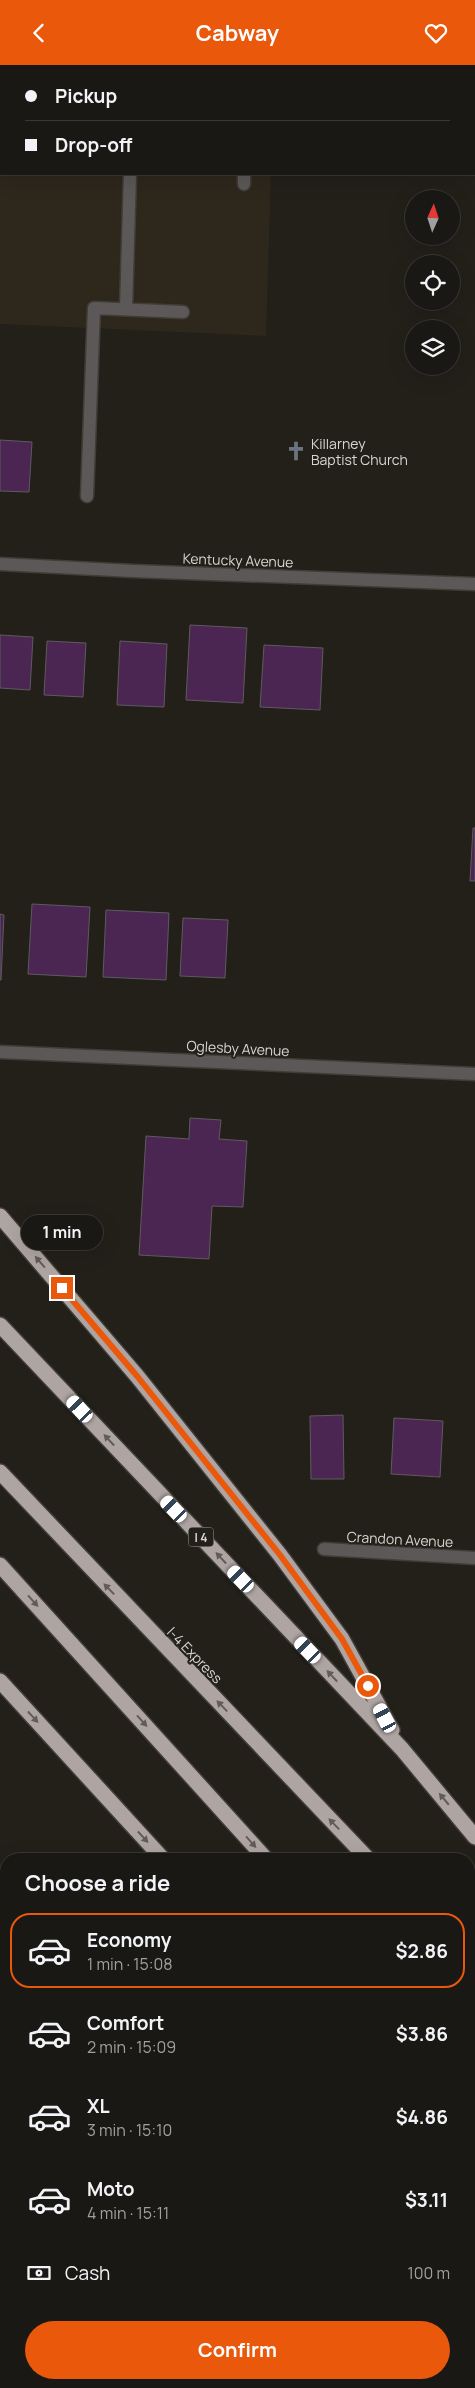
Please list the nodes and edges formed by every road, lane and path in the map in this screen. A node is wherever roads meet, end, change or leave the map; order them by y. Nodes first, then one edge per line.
1 (130, 175) edge
2 (126, 309) junction
3 (183, 312) dead end
4 (87, 496) dead end
5 (0, 564) edge
6 (475, 584) edge
7 (0, 1052) edge
8 (475, 1074) edge
9 (0, 1215) edge
10 (0, 1325) edge
11 (0, 1472) edge
12 (324, 1549) dead end
13 (475, 1558) edge
14 (0, 1565) edge
15 (0, 1681) edge
16 (402, 1749) junction
17 (475, 1837) edge
18 (158, 1853) edge
19 (261, 1853) edge
20 (362, 1853) edge

1 - 2 street
2 - 3 street
2 - 4 street
5 - 6 street, Kentucky Avenue
7 - 8 street, Oglesby Avenue
16 -> 9 highway
16 -> 10 highway, I 4
20 -> 11 highway, I-4 Express
12 - 13 street, Crandon Avenue
14 -> 19 highway
15 -> 18 highway
17 -> 16 highway, I 4

